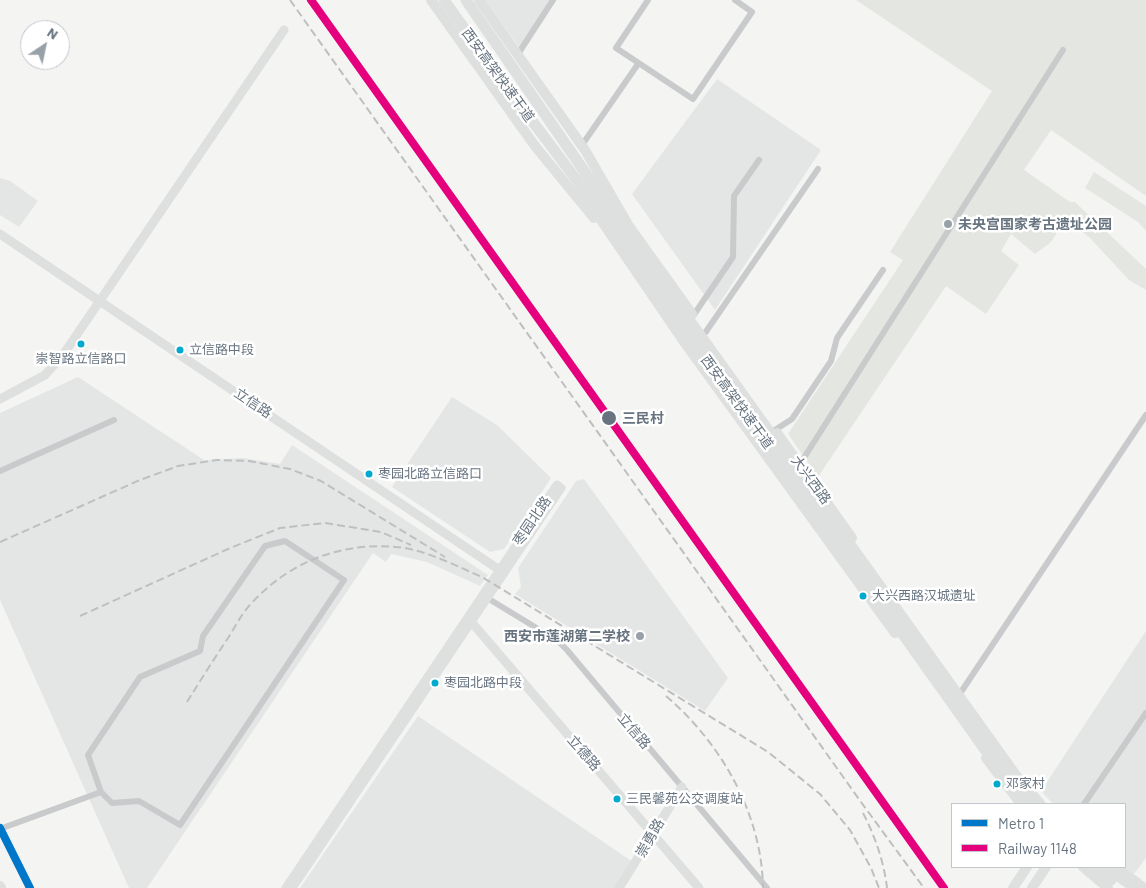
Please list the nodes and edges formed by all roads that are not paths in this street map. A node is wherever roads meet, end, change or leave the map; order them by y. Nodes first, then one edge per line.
1 (431, 0) edge
2 (444, 0) edge
3 (466, 0) edge
4 (479, 0) edge
5 (553, 0) edge
6 (648, 0) edge
7 (735, 0) edge
8 (284, 30) dead end
9 (1063, 50) dead end
10 (518, 54) junction
11 (638, 64) junction
12 (582, 145) junction
13 (569, 160) junction
14 (758, 160) dead end
15 (818, 169) dead end
16 (631, 228) junction
17 (0, 234) edge
18 (611, 239) junction
19 (631, 246) junction
20 (883, 270) dead end
21 (98, 300) junction
22 (693, 316) junction
23 (705, 333) junction
24 (0, 400) edge
25 (1146, 415) edge
26 (114, 420) dead end
27 (775, 430) junction
28 (800, 464) junction
29 (0, 470) edge
30 (502, 571) junction
31 (486, 596) junction
32 (469, 620) junction
33 (961, 692) junction
34 (1146, 713) edge
35 (682, 787) junction
36 (101, 792) junction
37 (1020, 803) edge
38 (1028, 803) edge
39 (1039, 803) edge
40 (1047, 803) edge
41 (1085, 803) edge
42 (0, 829) edge
43 (652, 833) junction
44 (1026, 868) edge
45 (1045, 868) edge
46 (1084, 868) edge
47 (1095, 868) edge
48 (1107, 868) edge
49 (1117, 868) edge
50 (286, 888) edge
51 (292, 888) edge
52 (619, 888) edge
53 (699, 888) edge
54 (767, 888) edge
55 (1013, 888) edge
56 (1032, 888) edge
57 (1108, 888) edge
58 (1122, 888) edge
59 (1135, 888) edge
60 (1144, 888) edge

1 - 18 main road
2 - 13 highway, 西安高架快速干道
3 - 13 highway, 西安高架快速干道
4 - 10 main road
5 - 10 street
6 - 11 street
7 - 11 street
8 - 21 street
9 - 28 street
10 - 12 main road
11 - 12 street
12 - 16 main road
13 - 16 main road, 大兴西路
13 - 18 main road, 大兴西路
13 - 19 highway, 西安高架快速干道
14 - 22 street
15 - 23 street
16 - 22 main road, 大兴西路
17 - 21 street, 立信路
18 - 37 main road, 大兴西路
19 - 38 highway, 西安高架快速干道
19 - 39 highway, 西安高架快速干道
20 - 27 street
21 - 24 street
21 - 30 street, 立信路
22 - 23 main road, 大兴西路
23 - 27 main road, 大兴西路
25 - 33 street
26 - 29 street
27 - 28 main road, 大兴西路
28 - 33 main road, 大兴西路
30 - 30 street, 枣园北路
30 - 31 street, 枣园北路
31 - 32 street, 枣园北路
31 - 35 street, 立信路
32 - 43 street, 立德路
32 - 50 street, 枣园北路
32 - 51 street, 枣园北路
33 - 40 main road, 大兴西路
34 - 41 street
35 - 43 street, 崇勇路
35 - 54 street, 立信路
36 - 36 street
36 - 42 street
43 - 52 street, 崇勇路
43 - 53 street, 立德路
44 - 55 main road
45 - 56 main road
46 - 57 main road
47 - 58 highway
48 - 59 highway
49 - 60 main road

